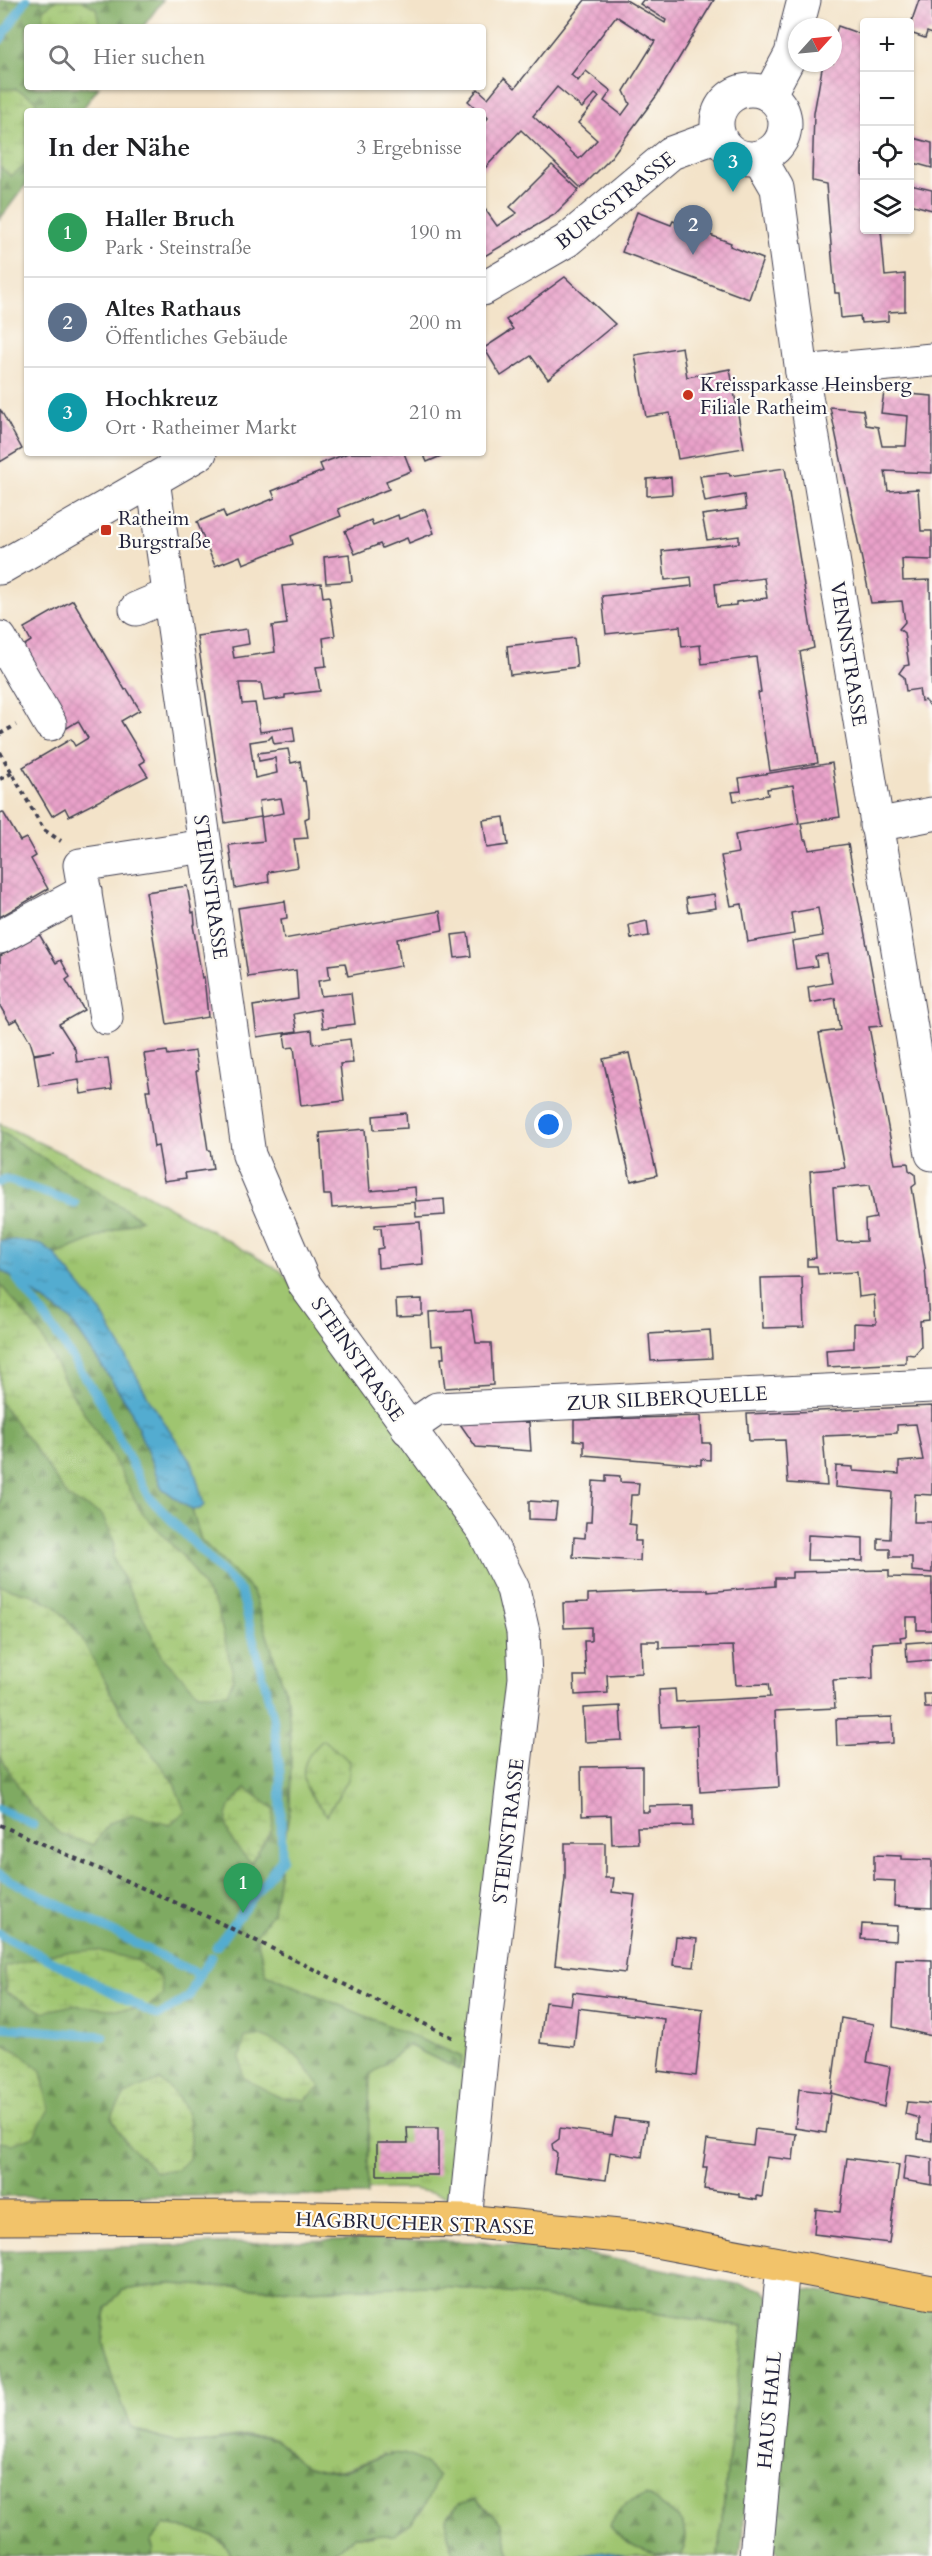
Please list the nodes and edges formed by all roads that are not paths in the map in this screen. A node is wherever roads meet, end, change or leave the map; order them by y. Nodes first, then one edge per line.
1 (804, 0) edge
2 (800, 18) edge
3 (788, 60) edge
4 (770, 95) junction
5 (718, 136) junction
6 (759, 158) junction
7 (486, 287) edge
8 (932, 360) edge
9 (802, 372) junction
10 (195, 456) edge
11 (153, 480) junction
12 (0, 568) edge
13 (169, 595) junction
14 (136, 609) dead end
15 (0, 638) edge
16 (50, 724) dead end
17 (932, 814) edge
18 (876, 825) junction
19 (205, 846) junction
20 (89, 877) junction
21 (0, 937) edge
22 (106, 1018) dead end
23 (932, 1154) edge
24 (932, 1386) edge
25 (408, 1429) junction
26 (0, 2218) edge
27 (465, 2221) junction
28 (783, 2265) junction
29 (932, 2294) edge
30 (756, 2556) edge

1 - 2 street
3 - 4 street
4 - 5 street
4 - 6 street
5 - 6 street
5 - 7 street, BURGSTRASSE
6 - 9 street, VENNSTRASSE
8 - 9 street
9 - 18 street, VENNSTRASSE
10 - 11 street
11 - 12 street
11 - 13 street, STEINSTRASSE
13 - 14 street
13 - 19 street, STEINSTRASSE
15 - 16 street
17 - 18 street
18 - 23 street, VENNSTRASSE
19 - 20 street
19 - 25 street, STEINSTRASSE
20 - 21 street
20 - 22 street
24 - 25 street, ZUR SILBERQUELLE
25 - 27 street, STEINSTRASSE
26 - 27 main road, HAGBRUCHER STRASSE
27 - 28 main road, HAGBRUCHER STRASSE
28 - 29 main road, HAGBRUCHER STRASSE
28 - 30 street, HAUS HALL

